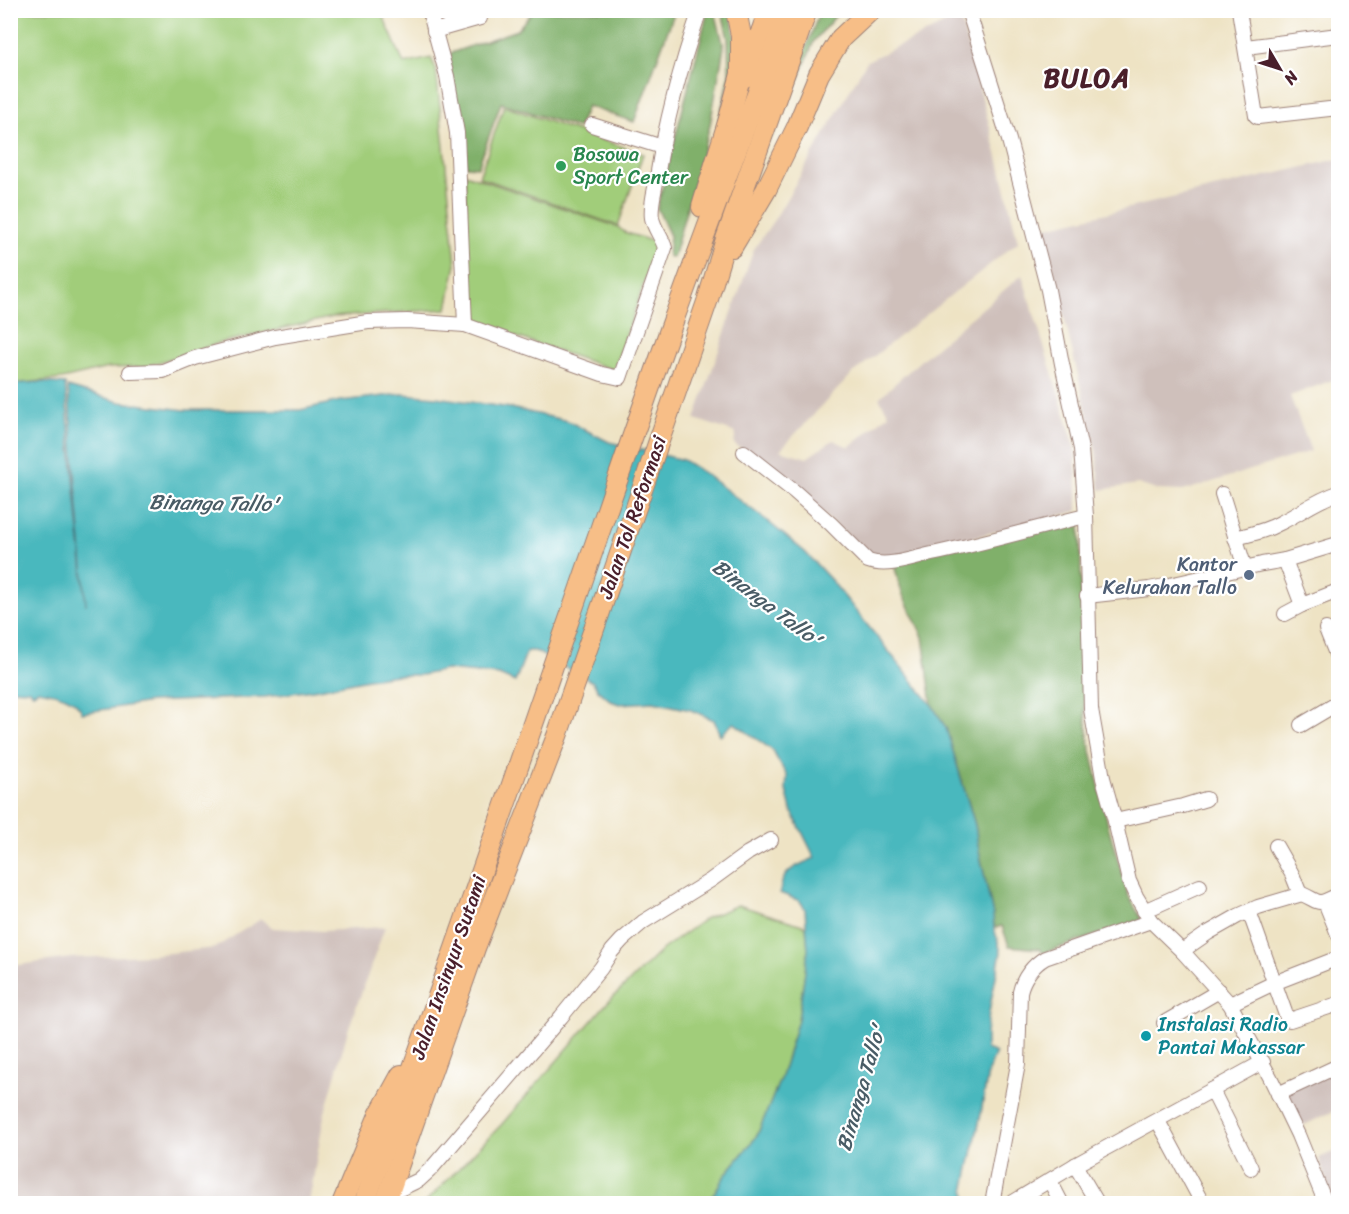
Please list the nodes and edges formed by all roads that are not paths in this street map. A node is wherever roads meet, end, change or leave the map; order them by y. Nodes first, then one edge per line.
1 (429, 10) edge
2 (700, 10) edge
3 (735, 10) edge
4 (769, 10) edge
5 (789, 10) edge
6 (807, 10) edge
7 (871, 10) edge
8 (968, 10) edge
9 (1239, 10) edge
10 (480, 18) dead end
11 (434, 31) junction
12 (1338, 35) edge
13 (1246, 47) junction
14 (1338, 108) edge
15 (729, 119) junction
16 (592, 125) dead end
17 (662, 147) junction
18 (708, 299) junction
19 (465, 325) junction
20 (671, 329) junction
21 (130, 372) dead end
22 (744, 452) dead end
23 (1338, 493) edge
24 (1222, 494) dead end
25 (1086, 516) junction
26 (1235, 538) junction
27 (1338, 544) edge
28 (1285, 560) junction
29 (1245, 568) junction
30 (1338, 591) edge
31 (1087, 596) junction
32 (1302, 605) junction
33 (1284, 614) dead end
34 (1326, 629) dead end
35 (1337, 653) edge
36 (1338, 703) edge
37 (1302, 725) dead end
38 (531, 729) joint
39 (557, 736) joint
40 (1206, 799) dead end
41 (1115, 821) junction
42 (771, 840) dead end
43 (1276, 846) dead end
44 (1200, 885) dead end
45 (1300, 894) junction
46 (1338, 896) edge
47 (1325, 902) junction
48 (1249, 911) junction
49 (1147, 916) junction
50 (1338, 934) edge
51 (1182, 951) junction
52 (1337, 963) edge
53 (1275, 983) junction
54 (1219, 991) junction
55 (1230, 1004) junction
56 (1338, 1004) edge
57 (430, 1021) junction
58 (1164, 1023) dead end
59 (1263, 1062) junction
60 (1338, 1066) edge
61 (1212, 1090) junction
62 (1278, 1094) junction
63 (1158, 1121) junction
64 (1076, 1165) junction
65 (1251, 1168) dead end
66 (1050, 1181) junction
67 (1199, 1197) dead end
68 (1030, 1198) edge
69 (387, 1199) edge
70 (342, 1203) edge
71 (364, 1203) edge
72 (992, 1203) edge
73 (1010, 1203) edge
74 (1062, 1203) edge
75 (1098, 1203) edge
76 (1326, 1203) edge

1 - 11 street
2 - 17 street
3 - 15 highway
4 - 15 highway
5 - 20 highway
6 - 18 highway
7 - 18 highway
8 - 25 street
9 - 13 street
10 - 11 street
11 - 19 street
12 - 13 street
13 - 14 street
15 - 20 highway
16 - 17 street
17 - 19 street
18 - 39 highway, Jalan Tol Reformasi
19 - 21 street
20 - 38 highway, Jalan Tol Reformasi
22 - 25 street
23 - 26 street
24 - 26 street
25 - 31 street
26 - 29 street
27 - 28 street
28 - 29 street
28 - 32 street
29 - 31 street
30 - 32 street
31 - 41 street
32 - 33 street
34 - 35 street
36 - 37 street
38 - 57 highway, Jalan Insinyur Sutami
39 - 69 highway, Jalan Insinyur Sutami
40 - 41 street
41 - 49 street
42 - 69 street
43 - 45 street
44 - 49 street
45 - 47 street
45 - 48 street
46 - 47 street
47 - 50 street
48 - 51 street
48 - 53 street
49 - 51 street
49 - 72 street
51 - 54 street
52 - 53 street
53 - 55 street
53 - 56 street
54 - 55 street
54 - 58 street
55 - 59 street
57 - 70 highway
57 - 71 highway, Jalan Insinyur Sutami
59 - 61 street
59 - 62 street
60 - 62 street
61 - 63 street
61 - 65 street
62 - 76 street
63 - 64 street
63 - 67 street
64 - 66 street
64 - 75 street
66 - 68 street
66 - 74 street
68 - 73 street

